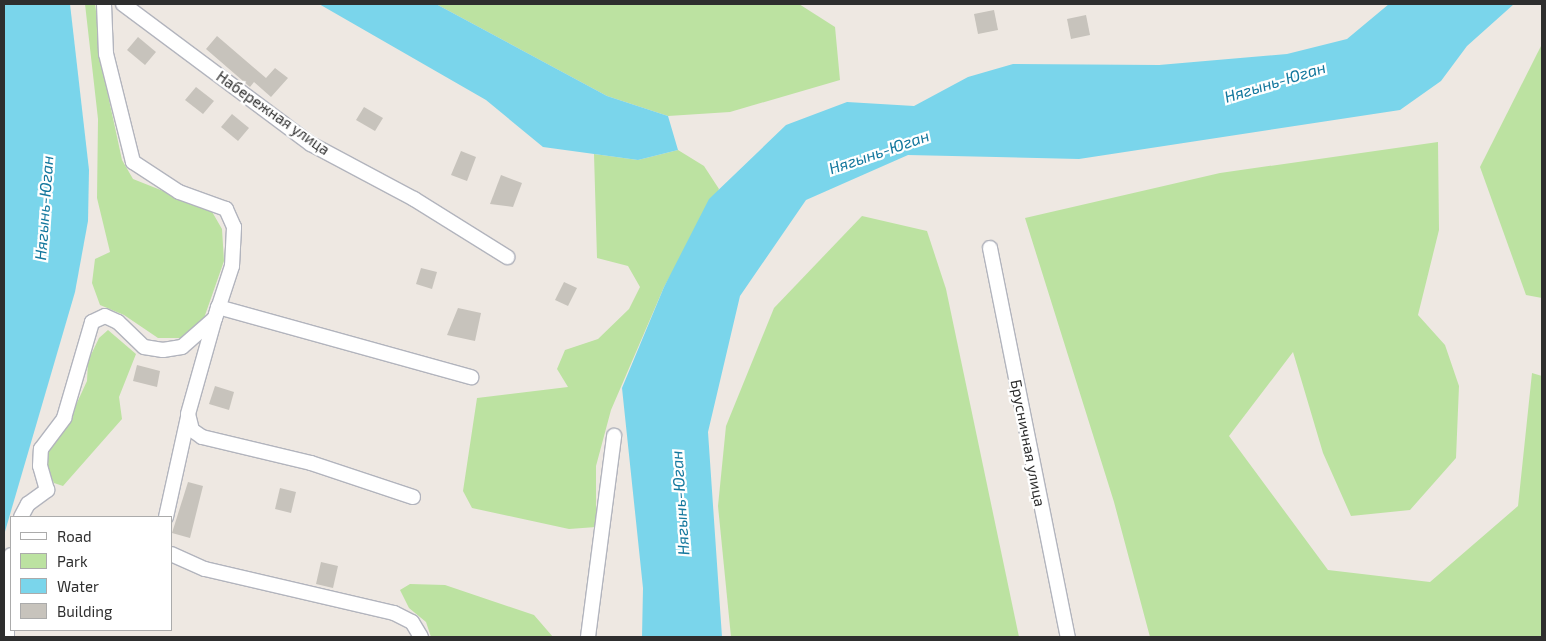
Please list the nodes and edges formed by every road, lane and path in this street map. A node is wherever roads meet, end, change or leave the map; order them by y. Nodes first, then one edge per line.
1 (104, 4) edge
2 (124, 4) edge
3 (990, 248) dead end
4 (507, 257) dead end
5 (218, 307) junction
6 (471, 376) dead end
7 (188, 414) junction
8 (614, 436) dead end
9 (413, 497) dead end
10 (22, 516) edge
11 (166, 516) edge
12 (172, 554) edge
13 (10, 576) edge
14 (7, 637) edge
15 (421, 637) edge
16 (588, 637) edge
17 (1068, 637) edge

1 - 5 street
2 - 4 street, Набережная улица
3 - 17 street, Брусничная улица
5 - 6 street
5 - 7 street
5 - 10 street
7 - 9 street
7 - 11 street
8 - 16 street
12 - 15 street
13 - 14 street

